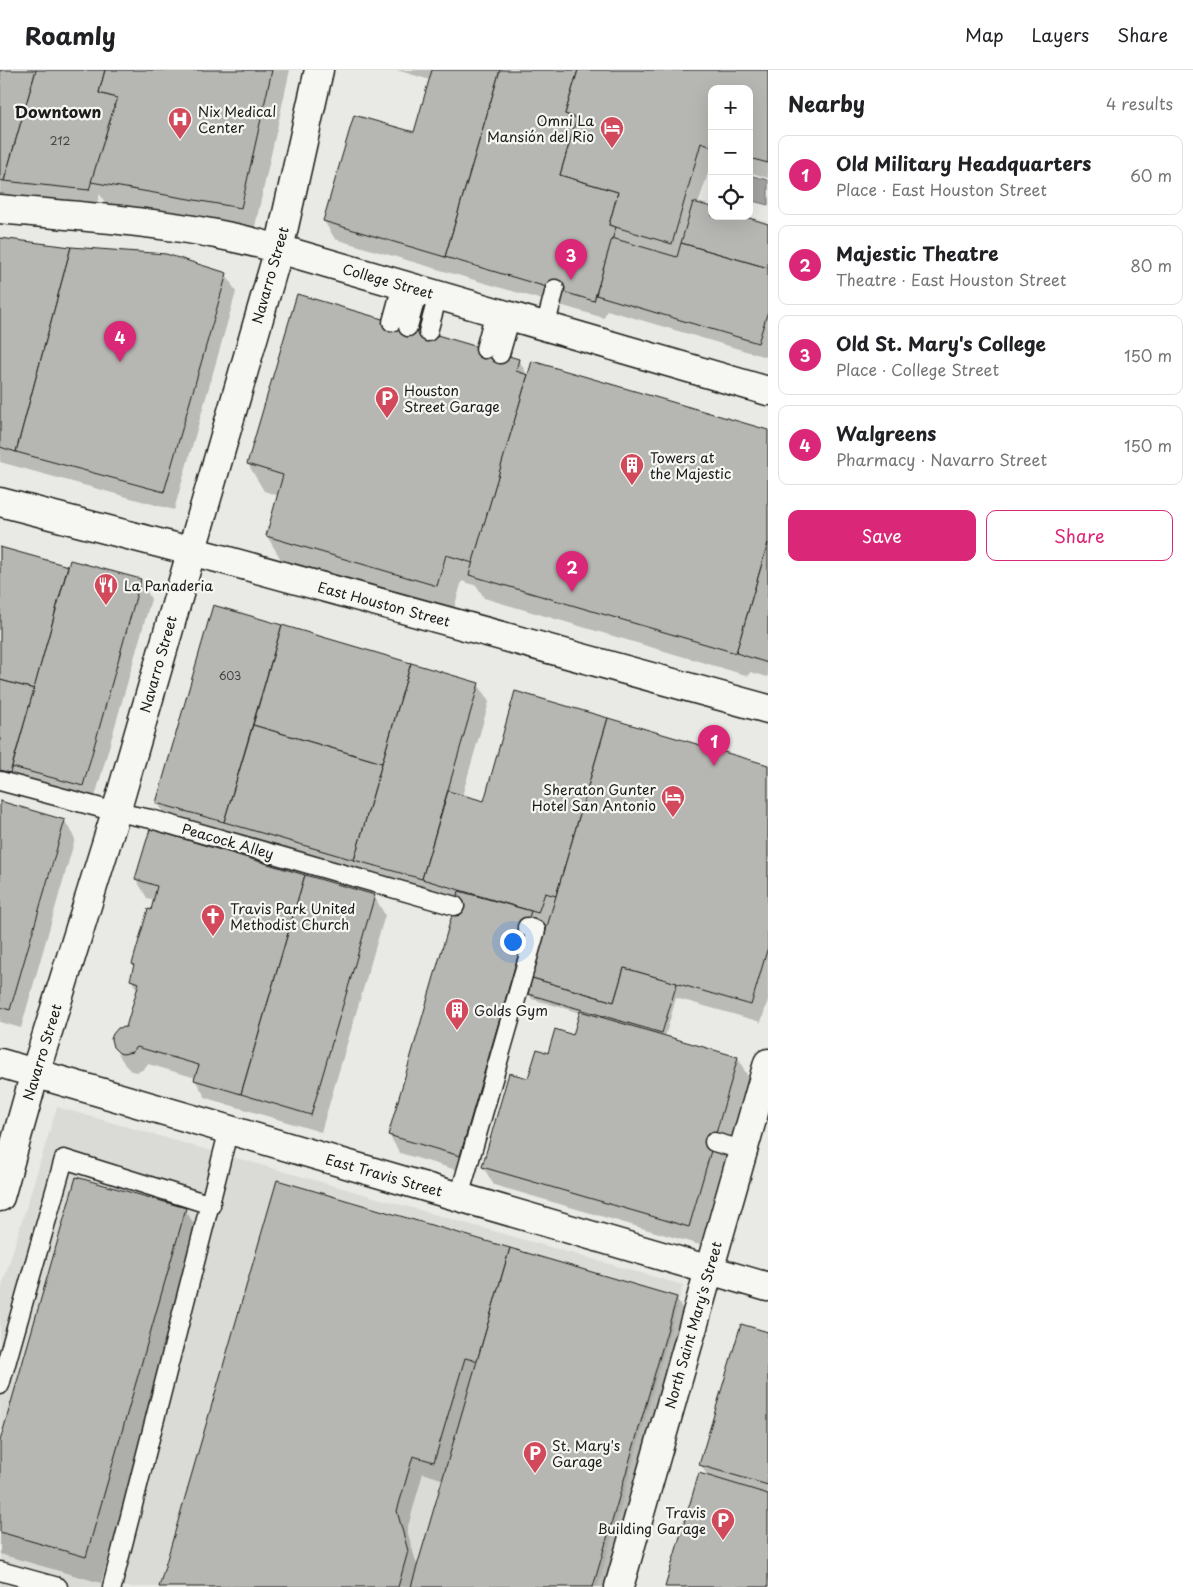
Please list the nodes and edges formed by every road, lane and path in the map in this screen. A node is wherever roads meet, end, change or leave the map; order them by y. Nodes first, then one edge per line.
1 (318, 70) edge
2 (0, 208) edge
3 (278, 248) junction
4 (555, 289) dead end
5 (420, 290) junction
6 (503, 314) junction
7 (400, 324) dead end
8 (545, 327) junction
9 (428, 332) dead end
10 (492, 351) dead end
11 (768, 391) edge
12 (0, 502) edge
13 (191, 551) junction
14 (768, 709) edge
15 (0, 781) edge
16 (116, 812) junction
17 (454, 906) dead end
18 (531, 928) dead end
19 (0, 1063) edge
20 (768, 1063) edge
21 (35, 1073) junction
22 (229, 1129) junction
23 (714, 1142) dead end
24 (743, 1150) junction
25 (0, 1197) edge
26 (460, 1197) junction
27 (211, 1205) junction
28 (708, 1270) junction
29 (768, 1288) edge
30 (0, 1385) edge
31 (0, 1571) edge
32 (58, 1587) edge
33 (112, 1587) edge
34 (619, 1587) edge

1 - 3 main road, Navarro Street
2 - 3 main road, College Street
3 - 5 main road, College Street
3 - 13 main road, Navarro Street
4 - 8 lane
5 - 6 main road, College Street
5 - 7 lane
5 - 9 lane
6 - 8 main road, College Street
6 - 10 lane
8 - 11 main road, College Street
12 - 13 main road, East Houston Street
13 - 14 main road, East Houston Street
13 - 16 main road, Navarro Street
15 - 16 lane, Peacock Alley
16 - 17 lane, Peacock Alley
16 - 21 main road, Navarro Street
18 - 26 lane
19 - 21 main road, East Travis Street
20 - 24 main road, North Saint Mary's Street
21 - 22 main road, East Travis Street
21 - 25 main road, Navarro Street
22 - 26 main road, East Travis Street
22 - 27 lane
23 - 24 lane
24 - 28 main road, North Saint Mary's Street
26 - 28 main road, East Travis Street
27 - 30 lane
27 - 33 lane
28 - 29 main road, East Travis Street
28 - 34 main road, North Saint Mary's Street
31 - 32 lane

